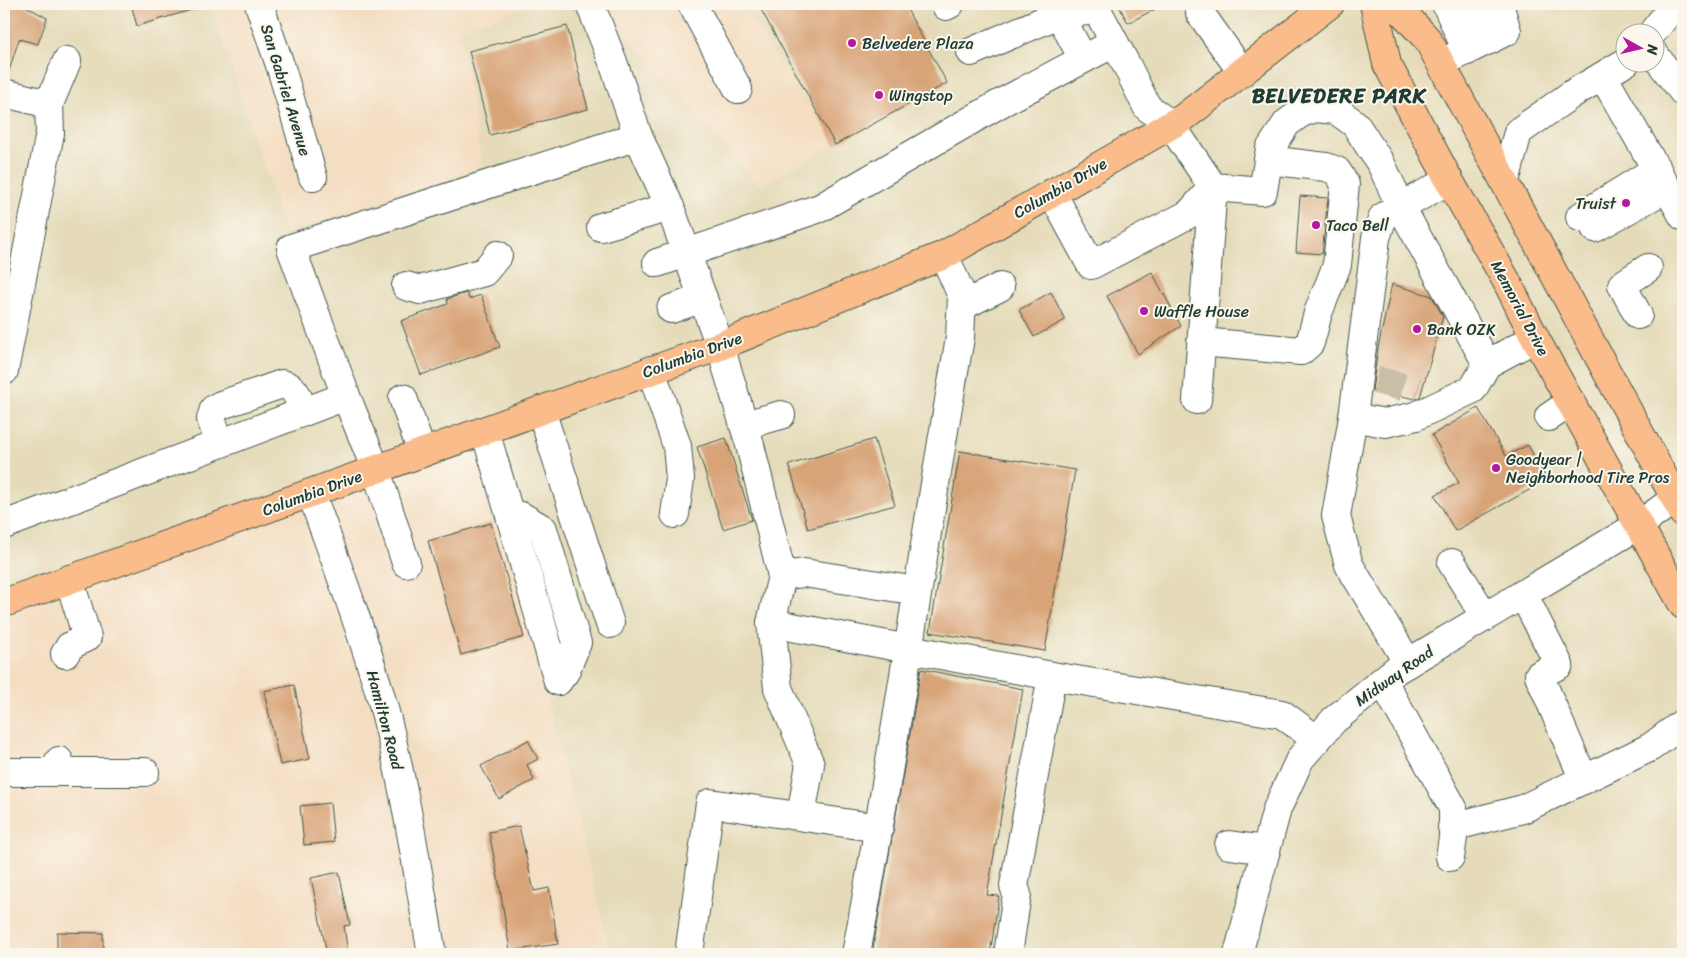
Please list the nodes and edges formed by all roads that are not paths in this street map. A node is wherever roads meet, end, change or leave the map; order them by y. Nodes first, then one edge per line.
1 (259, 4) edge
2 (590, 4) edge
3 (692, 4) edge
4 (1330, 4) edge
5 (1374, 4) edge
6 (1395, 4) edge
7 (1446, 4) edge
8 (1675, 4) edge
9 (1488, 6) edge
10 (1078, 8) edge
11 (1199, 16) edge
12 (1661, 22) edge
13 (1114, 42) junction
14 (1478, 45) junction
15 (971, 52) dead end
16 (1083, 59) junction
17 (67, 61) dead end
18 (1441, 63) junction
19 (1664, 67) edge
20 (1614, 70) edge
21 (1242, 72) junction
22 (1616, 72) edge
23 (738, 88) dead end
24 (1683, 92) edge
25 (4, 93) edge
26 (49, 104) junction
27 (1171, 125) junction
28 (638, 136) junction
29 (1268, 160) junction
30 (313, 177) dead end
31 (1449, 180) junction
32 (1505, 182) junction
33 (1212, 187) junction
34 (1668, 190) edge
35 (1052, 193) junction
36 (670, 207) junction
37 (1400, 207) junction
38 (601, 227) dead end
39 (1587, 228) dead end
40 (687, 254) junction
41 (498, 255) dead end
42 (944, 255) junction
43 (657, 263) dead end
44 (1648, 268) dead end
45 (406, 286) dead end
46 (1000, 287) dead end
47 (703, 298) junction
48 (962, 306) junction
49 (672, 309) dead end
50 (1638, 315) dead end
51 (1535, 338) junction
52 (1201, 342) junction
53 (720, 346) junction
54 (1487, 364) junction
55 (651, 370) junction
56 (4, 371) edge
57 (1418, 391) tunnel mouth
58 (346, 396) junction
59 (403, 398) dead end
60 (1452, 399) junction
61 (1197, 400) dead end
62 (541, 410) junction
63 (303, 412) junction
64 (781, 415) dead end
65 (1353, 417) junction
66 (744, 425) junction
67 (485, 431) junction
68 (220, 444) junction
69 (422, 453) junction
70 (376, 470) junction
71 (311, 493) junction
72 (1681, 502) edge
73 (675, 514) dead end
74 (4, 525) edge
75 (1639, 525) junction
76 (406, 563) dead end
77 (1452, 563) dead end
78 (782, 576) junction
79 (69, 579) junction
80 (917, 591) junction
81 (1523, 594) junction
82 (4, 603) edge
83 (1683, 605) edge
84 (1485, 617) junction
85 (771, 623) junction
86 (610, 624) dead end
87 (909, 650) junction
88 (65, 654) dead end
89 (1408, 664) junction
90 (1052, 676) junction
91 (562, 677) dead end
92 (1383, 681) junction
93 (1683, 723) edge
94 (1317, 740) junction
95 (4, 772) edge
96 (145, 772) dead end
97 (1584, 780) junction
98 (801, 816) junction
99 (1452, 827) junction
100 (879, 828) junction
101 (1229, 845) dead end
102 (1266, 850) junction
103 (1450, 857) dead end
104 (432, 954) edge
105 (688, 954) edge
106 (856, 954) edge
107 (1008, 954) edge
108 (1238, 954) edge

1 - 30 street, San Gabriel Avenue
2 - 28 street
3 - 23 street
4 - 21 main road, Columbia Drive
5 - 31 main road, Memorial Drive
6 - 18 main road
7 - 14 street
8 - 12 street
9 - 14 street
10 - 13 street
10 - 15 street
10 - 16 street
11 - 21 street
13 - 16 street
13 - 27 street
14 - 18 street
16 - 40 street
17 - 26 street
18 - 32 main road
19 - 24 street
20 - 32 street
21 - 27 main road, Columbia Drive
22 - 34 street
25 - 26 street
26 - 56 street
27 - 33 street
27 - 35 main road, Columbia Drive
28 - 36 street
28 - 58 street
29 - 33 street
29 - 37 street
29 - 52 street
31 - 37 street
31 - 51 main road, Memorial Drive
32 - 72 main road
33 - 35 street
33 - 52 street
34 - 39 street
35 - 42 main road, Columbia Drive
36 - 38 street
36 - 40 street
37 - 54 street
37 - 65 street
40 - 43 street
40 - 47 street
41 - 45 street
42 - 48 street
42 - 53 main road, Columbia Drive
44 - 50 street
46 - 48 street
47 - 49 street
47 - 53 street
48 - 80 street
51 - 54 street
51 - 75 main road, Memorial Drive
52 - 61 street
53 - 55 main road, Columbia Drive
53 - 66 street
54 - 60 street
55 - 62 main road, Columbia Drive
55 - 73 street
57 - 60 street
58 - 63 street
58 - 70 street
59 - 69 street
60 - 65 street
62 - 67 main road, Columbia Drive
62 - 86 street
63 - 68 street
63 - 68 street
64 - 66 street
65 - 89 street
66 - 78 street
67 - 69 main road, Columbia Drive
67 - 91 street
68 - 74 street
69 - 70 main road, Columbia Drive
70 - 71 main road, Columbia Drive
70 - 76 street
71 - 79 main road, Columbia Drive
71 - 104 street, Hamilton Road
72 - 75 street, Midway Road
75 - 81 street, Midway Road
75 - 83 main road, Memorial Drive
77 - 84 street
78 - 80 street
78 - 85 street
79 - 82 main road, Columbia Drive
79 - 88 street
80 - 87 street
81 - 84 street, Midway Road
81 - 97 street
84 - 89 street, Midway Road
85 - 87 street
85 - 98 street
87 - 90 street
87 - 100 street
89 - 92 street, Midway Road
90 - 94 street
90 - 107 street
92 - 94 street, Midway Road
92 - 99 street
93 - 97 street
94 - 102 street, Midway Road
95 - 96 street
97 - 99 street
98 - 100 street
98 - 105 street
99 - 103 street
100 - 106 street
101 - 102 street
102 - 108 street, Midway Road

